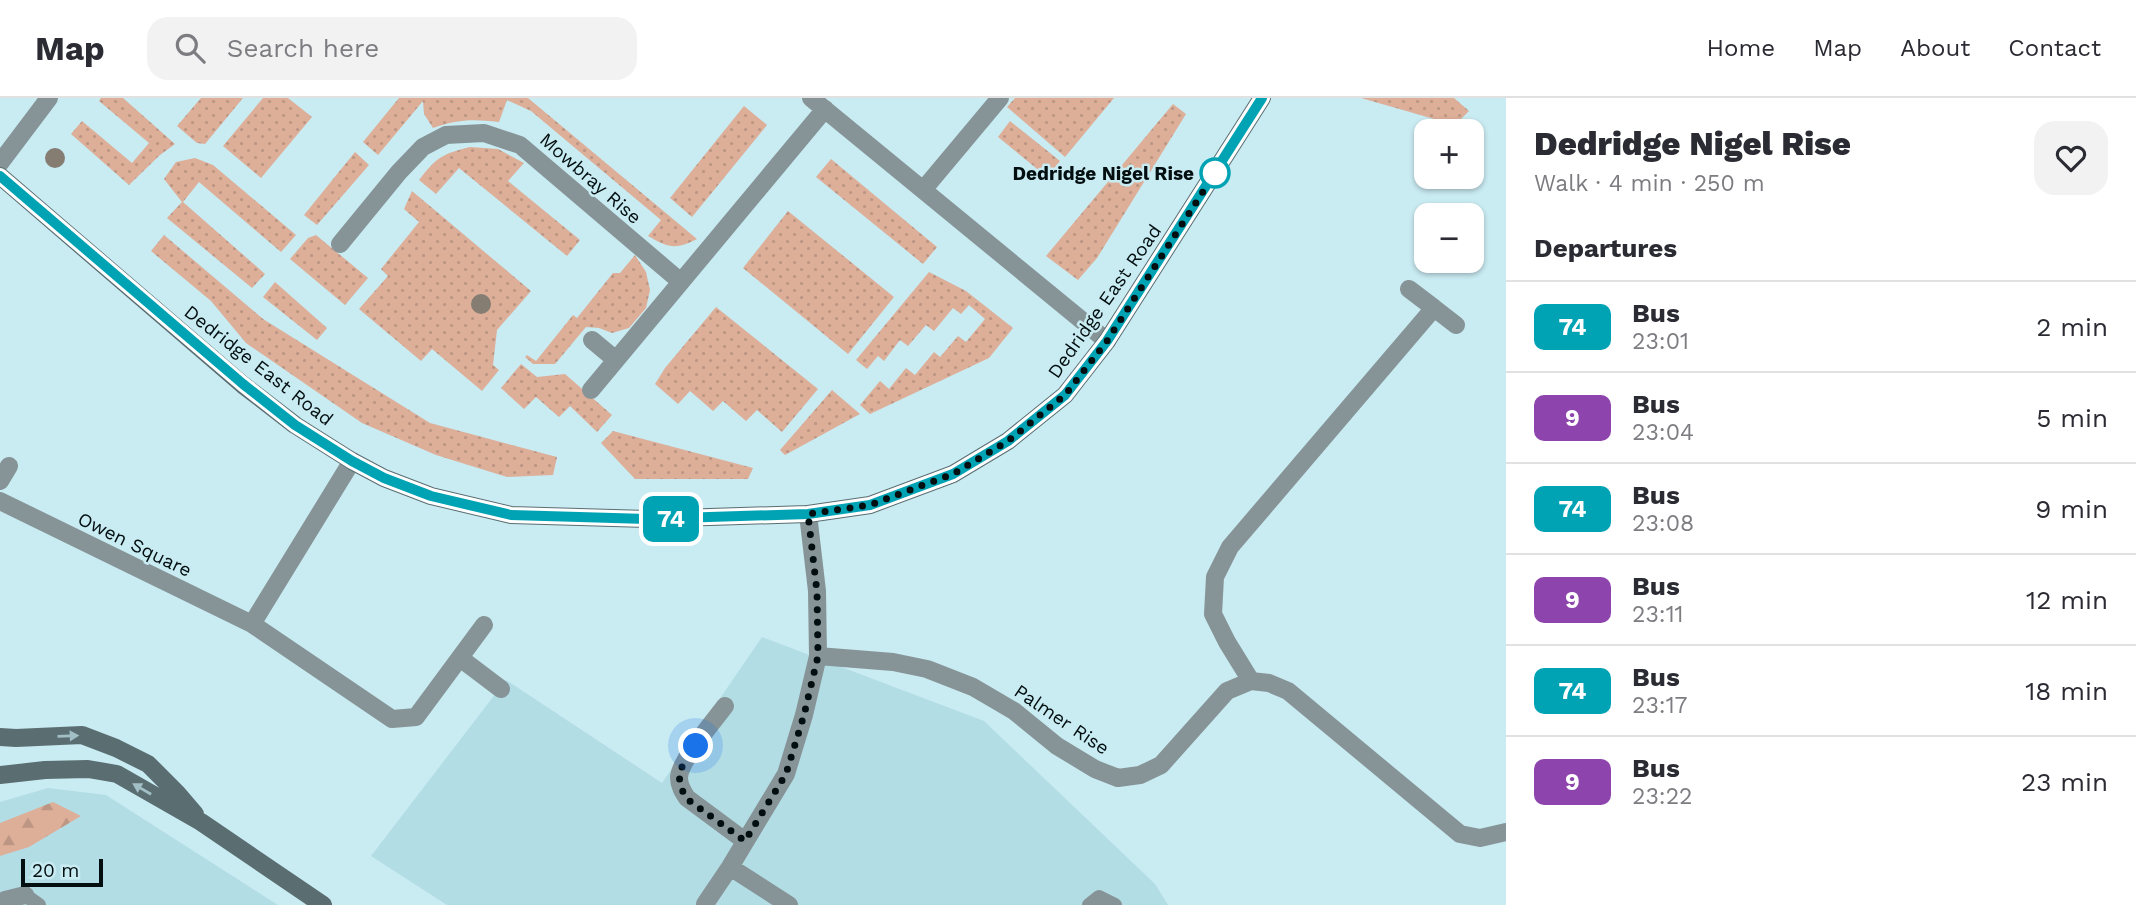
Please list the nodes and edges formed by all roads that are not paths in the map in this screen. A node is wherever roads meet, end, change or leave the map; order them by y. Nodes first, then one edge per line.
1 (49, 98) edge
2 (1000, 98) edge
3 (1262, 98) edge
4 (818, 104) edge
5 (0, 163) edge
6 (0, 176) edge
7 (923, 190) junction
8 (340, 243) dead end
9 (681, 282) junction
10 (1409, 289) dead end
11 (1434, 308) junction
12 (1456, 325) dead end
13 (592, 340) dead end
14 (1107, 341) junction
15 (616, 360) junction
16 (591, 390) dead end
17 (352, 461) junction
18 (0, 501) edge
19 (808, 514) junction
20 (252, 624) junction
21 (482, 635) dead end
22 (818, 656) junction
23 (460, 658) junction
24 (1251, 681) junction
25 (501, 689) dead end
26 (725, 706) dead end
27 (0, 737) edge
28 (0, 775) edge
29 (201, 822) junction
30 (1506, 832) edge
31 (745, 841) junction
32 (730, 867) junction
33 (32, 900) edge
34 (2, 902) edge
35 (705, 904) edge
36 (323, 905) edge
37 (789, 905) edge
38 (1089, 905) edge
39 (1115, 905) edge

1 - 5 street
2 - 7 street
3 - 14 street, Dedridge East Road
4 - 7 street
4 - 9 street
6 - 17 street, Dedridge East Road
7 - 14 street
8 - 9 street, Mowbray Rise
9 - 15 street
10 - 11 street
11 - 12 street
11 - 24 street
13 - 15 street
14 - 19 street, Dedridge East Road
15 - 16 street
17 - 19 street, Dedridge East Road
17 - 20 street
18 - 20 street, Owen Square
19 - 22 street
20 - 23 street, Owen Square
21 - 23 street, Owen Square
22 - 24 street, Palmer Rise
22 - 31 street
23 - 25 street
24 - 30 street
26 - 31 street
27 -> 29 street
29 -> 28 street
29 - 36 street
31 - 32 street
32 - 35 street
32 - 37 street
33 - 34 street
38 - 39 lane

